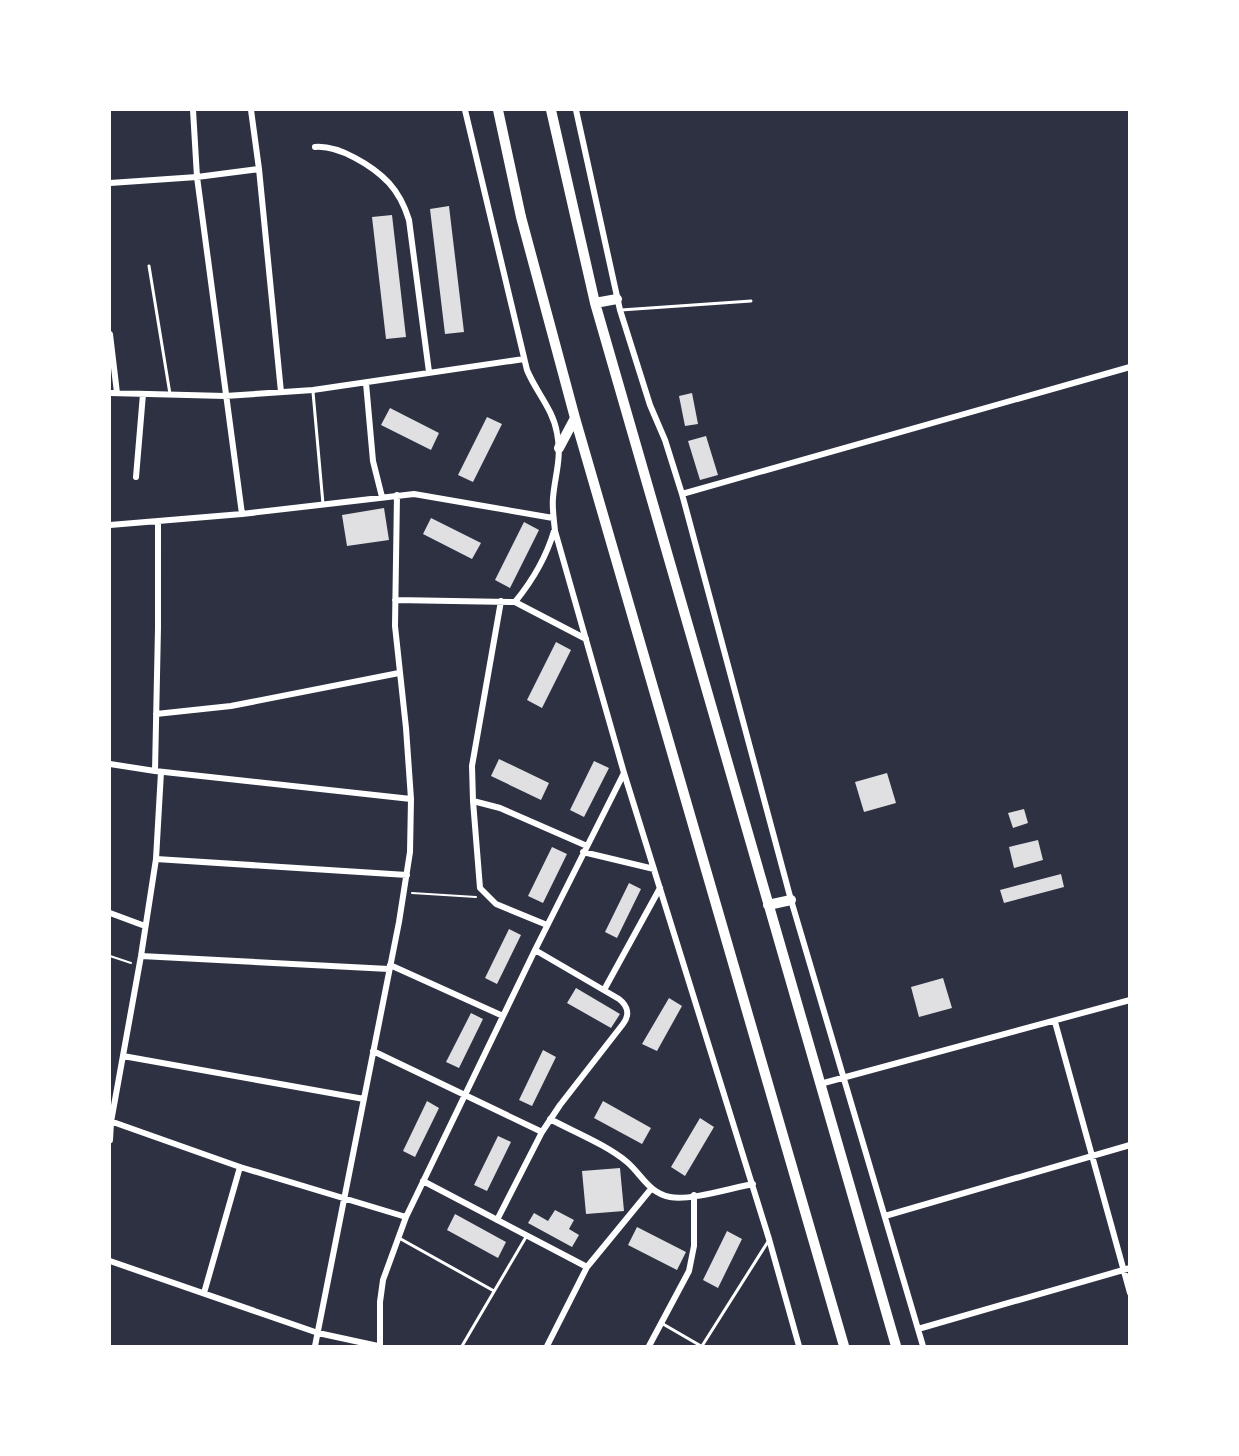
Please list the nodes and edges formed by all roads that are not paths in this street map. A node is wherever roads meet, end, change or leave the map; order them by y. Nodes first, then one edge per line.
1 (193, 110) edge
2 (251, 110) edge
3 (465, 110) edge
4 (498, 110) edge
5 (551, 110) edge
6 (576, 110) edge
7 (315, 147) dead end
8 (259, 168) junction
9 (197, 177) junction
10 (110, 183) edge
11 (149, 266) dead end
12 (751, 301) dead end
13 (595, 303) junction
14 (618, 304) junction
15 (110, 334) edge
16 (524, 359) junction
17 (1130, 367) edge
18 (429, 372) junction
19 (366, 383) junction
20 (313, 390) junction
21 (281, 392) junction
22 (113, 393) edge
23 (143, 394) junction
24 (170, 394) junction
25 (225, 396) junction
26 (575, 418) junction
27 (559, 448) junction
28 (136, 477) dead end
29 (682, 494) junction
30 (398, 495) junction
31 (382, 497) junction
32 (323, 504) junction
33 (242, 514) junction
34 (553, 518) junction
35 (158, 521) junction
36 (110, 525) edge
37 (555, 531) junction
38 (395, 600) junction
39 (501, 602) junction
40 (515, 602) junction
41 (587, 640) junction
42 (399, 673) junction
43 (156, 714) junction
44 (110, 764) edge
45 (158, 772) junction
46 (624, 773) junction
47 (411, 799) junction
48 (473, 801) junction
49 (585, 849) junction
50 (156, 859) junction
51 (654, 869) junction
52 (407, 875) junction
53 (660, 888) junction
54 (791, 900) junction
55 (768, 905) junction
56 (110, 913) edge
57 (547, 925) junction
58 (146, 926) junction
59 (535, 950) junction
60 (141, 956) junction
61 (390, 967) junction
62 (603, 990) junction
63 (1130, 1000) edge
64 (503, 1017) junction
65 (1055, 1022) junction
66 (374, 1051) junction
67 (123, 1056) junction
68 (844, 1077) junction
69 (819, 1084) junction
70 (465, 1095) junction
71 (364, 1099) junction
72 (550, 1119) junction
73 (110, 1121) edge
74 (542, 1132) junction
75 (110, 1140) edge
76 (1130, 1145) edge
77 (1091, 1156) junction
78 (240, 1167) junction
79 (423, 1181) junction
80 (753, 1184) junction
81 (651, 1189) junction
82 (694, 1196) junction
83 (344, 1200) junction
84 (885, 1216) junction
85 (406, 1217) junction
86 (497, 1220) junction
87 (527, 1236) junction
88 (398, 1237) junction
89 (770, 1239) junction
90 (110, 1261) edge
91 (586, 1267) junction
92 (1126, 1269) edge
93 (494, 1291) junction
94 (204, 1293) junction
95 (1130, 1293) edge
96 (662, 1323) junction
97 (918, 1329) junction
98 (318, 1334) junction
99 (702, 1346) edge
100 (315, 1347) edge
101 (379, 1347) edge
102 (462, 1347) edge
103 (547, 1347) edge
104 (649, 1347) edge
105 (800, 1347) edge
106 (844, 1347) edge
107 (896, 1347) edge
108 (923, 1347) edge

1 - 9 street
2 - 8 street
3 - 16 street
4 - 26 main road
5 - 13 main road
6 - 14 street
7 - 18 street
8 - 9 street
8 - 21 street
9 - 10 street
9 - 25 street
11 - 24 lane
12 - 14 lane
13 - 14 main road
13 - 55 main road
14 - 29 street
15 - 22 street
16 - 18 street
16 - 27 street
17 - 29 street
18 - 19 street
19 - 20 street
19 - 31 street
20 - 21 street
20 - 32 lane
21 - 25 street
22 - 23 street
23 - 24 street
23 - 28 street
24 - 25 street
25 - 33 street
26 - 27 main road
26 - 106 main road
27 - 34 street
29 - 54 street
30 - 31 street
30 - 34 street
30 - 38 street
31 - 32 street
32 - 33 street
33 - 35 street
34 - 37 street
35 - 36 street
35 - 43 street
37 - 40 street
37 - 41 street
38 - 39 street
38 - 42 street
39 - 40 street
39 - 48 street
40 - 41 street
41 - 46 street
42 - 43 street
42 - 47 street
43 - 45 street
44 - 45 street
45 - 47 street
45 - 50 street
46 - 49 street
46 - 51 street
47 - 52 street
48 - 49 street
48 - 57 street
49 - 51 street
49 - 57 street
50 - 52 street
50 - 58 street
51 - 53 street
52 - 61 street
53 - 62 street
53 - 80 street
54 - 55 main road
54 - 68 street
55 - 69 main road
56 - 58 street
57 - 59 street
58 - 60 street
59 - 62 street
59 - 64 street
60 - 61 street
60 - 67 street
61 - 64 street
61 - 66 street
62 - 72 street
63 - 65 street
64 - 70 street
65 - 68 street
65 - 77 street
66 - 70 street
66 - 71 street
67 - 71 street
67 - 73 street
68 - 69 street
68 - 84 street
69 - 107 main road
70 - 74 street
70 - 79 street
71 - 83 street
72 - 74 street
72 - 81 street
73 - 75 street
73 - 78 street
74 - 86 street
76 - 77 street
77 - 84 street
77 - 92 street
78 - 83 street
78 - 94 street
79 - 85 street
79 - 86 street
80 - 82 street
80 - 89 street
81 - 82 street
81 - 91 street
82 - 96 street
83 - 85 street
83 - 98 street
84 - 97 street
85 - 88 street
86 - 87 street
87 - 91 street
87 - 93 lane
88 - 93 lane
88 - 101 street
89 - 99 lane
89 - 105 street
90 - 94 street
91 - 103 street
92 - 95 street
92 - 97 street
93 - 102 lane
94 - 98 street
96 - 99 lane
96 - 104 street
97 - 108 street
98 - 100 street
98 - 101 street

